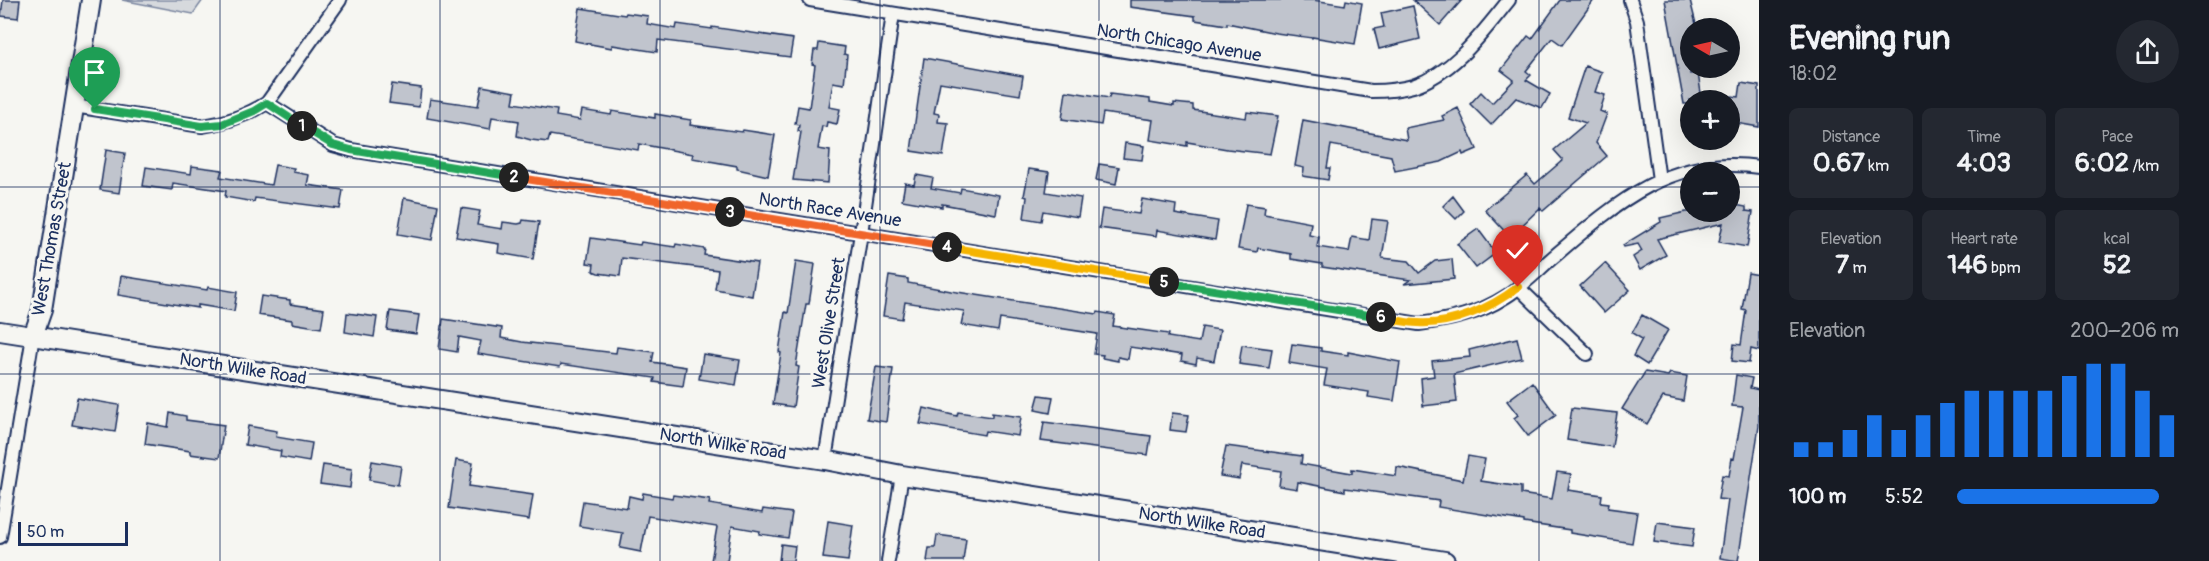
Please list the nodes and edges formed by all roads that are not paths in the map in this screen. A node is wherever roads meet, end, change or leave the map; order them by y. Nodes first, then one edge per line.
1 (91, 0) edge
2 (340, 0) edge
3 (810, 0) edge
4 (1509, 0) edge
5 (1630, 0) edge
6 (893, 14) junction
7 (267, 103) junction
8 (74, 106) junction
9 (1759, 166) edge
10 (1659, 180) junction
11 (861, 233) junction
12 (1518, 287) junction
13 (0, 331) edge
14 (33, 336) junction
15 (1587, 354) dead end
16 (825, 460) junction
17 (902, 475) junction
18 (0, 537) edge
19 (888, 561) edge
20 (1445, 561) edge

1 - 8 street, West Thomas Street
2 - 7 street
3 - 6 street, North Chicago Avenue
4 - 6 street, North Chicago Avenue
5 - 10 street
6 - 11 street, West Olive Street
7 - 8 street
7 - 11 street, North Race Avenue
8 - 14 street, West Thomas Street
9 - 10 street
10 - 12 street, North Race Avenue
11 - 12 street, North Race Avenue
11 - 16 street, West Olive Street
12 - 15 street
13 - 14 street, North Wilke Road
14 - 16 street, North Wilke Road
14 - 18 street
16 - 17 street, North Wilke Road
17 - 19 street
17 - 20 street, North Wilke Road

